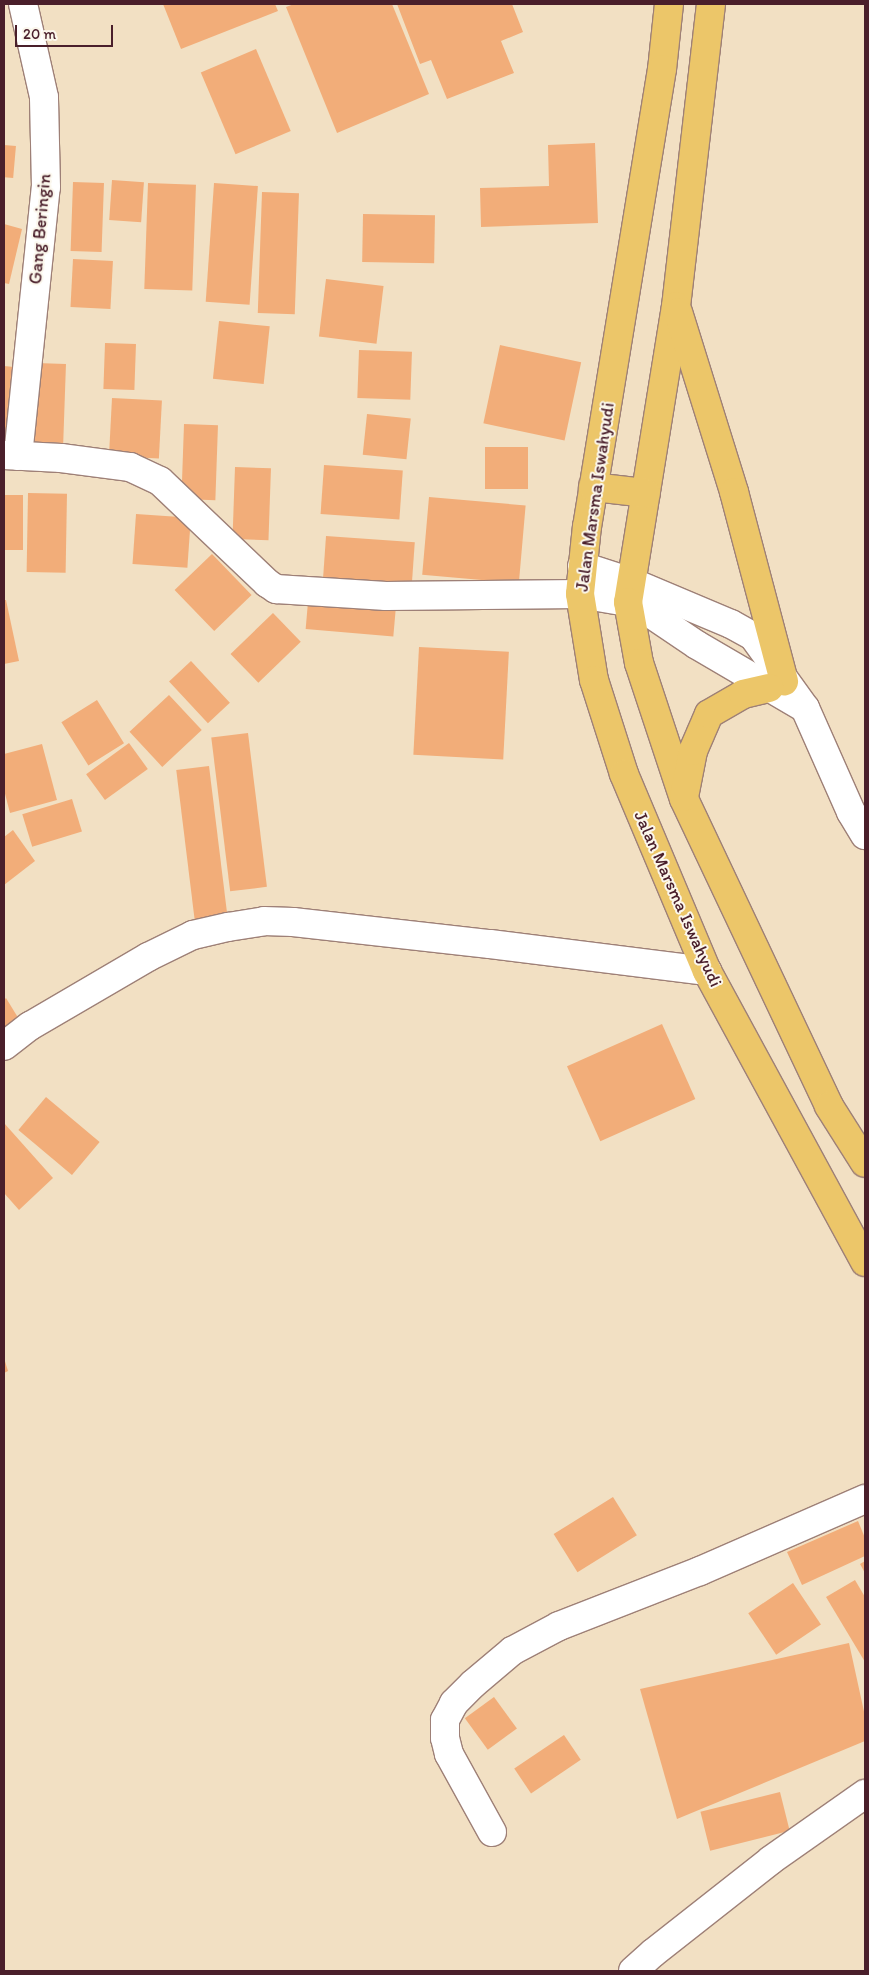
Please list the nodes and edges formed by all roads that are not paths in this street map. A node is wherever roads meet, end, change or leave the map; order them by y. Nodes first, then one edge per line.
1 (22, 4) edge
2 (669, 4) edge
3 (711, 4) edge
4 (676, 306) junction
5 (11, 456) edge
6 (593, 487) junction
7 (646, 493) junction
8 (582, 566) junction
9 (629, 592) junction
10 (580, 594) junction
11 (776, 685) junction
12 (684, 799) junction
13 (865, 835) edge
14 (707, 971) junction
15 (4, 1046) edge
16 (865, 1163) edge
17 (865, 1262) edge
18 (865, 1499) edge
19 (865, 1794) edge
20 (492, 1832) dead end
21 (633, 1971) edge

1 - 5 street, Gang Beringin
2 - 6 highway, Jalan Marsma Iswahyudi
3 - 4 highway
4 - 7 highway
4 - 11 highway
5 - 10 street
6 - 7 highway
6 - 8 highway, Jalan Marsma Iswahyudi
7 - 9 highway
8 - 9 street
8 - 10 highway, Jalan Marsma Iswahyudi
9 - 10 street
9 - 11 street
9 - 11 street
9 - 12 highway
10 - 14 highway, Jalan Marsma Iswahyudi
11 - 12 highway
11 - 13 street
12 - 16 highway
14 - 15 street
14 - 17 highway, Jalan Marsma Iswahyudi
18 - 20 street
19 - 21 street

